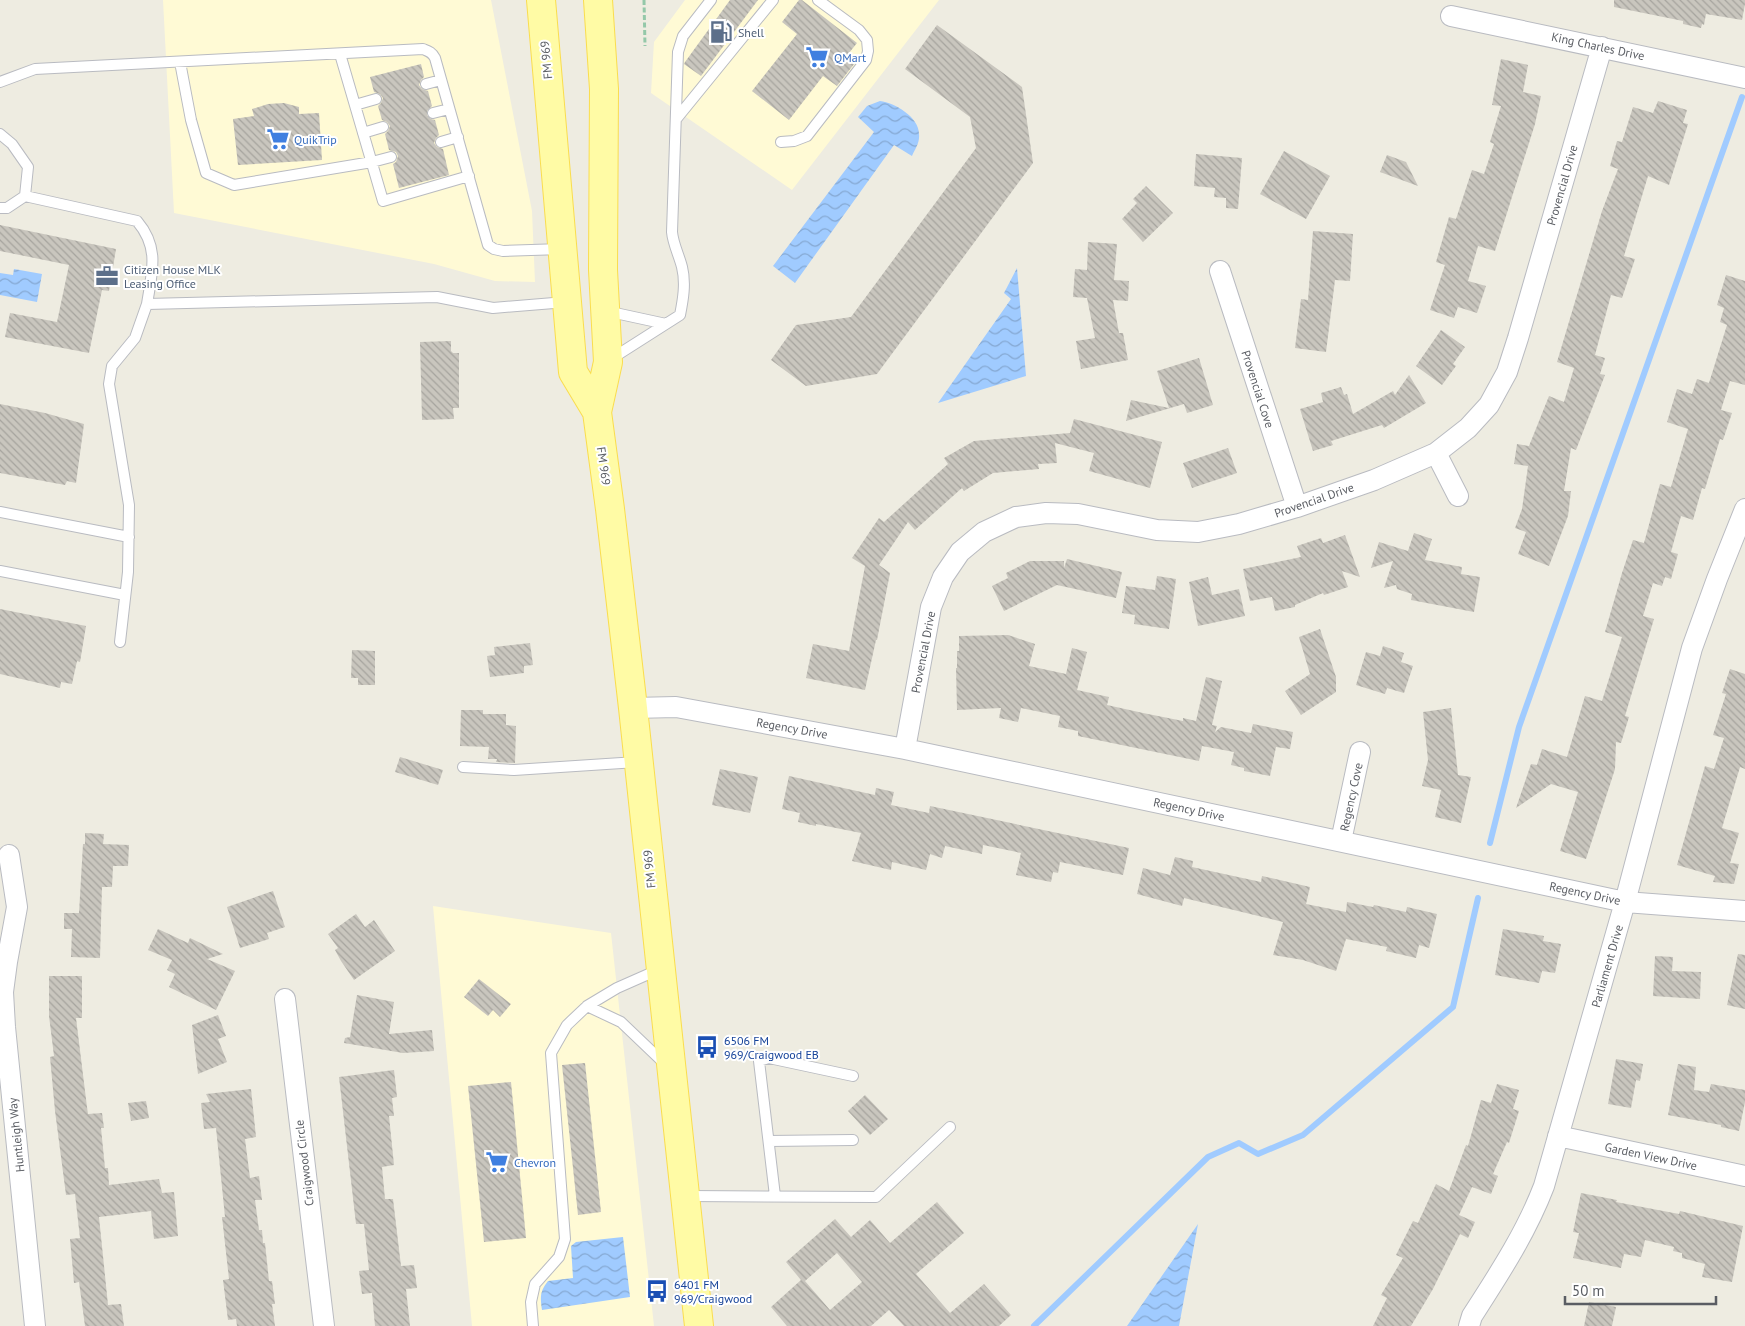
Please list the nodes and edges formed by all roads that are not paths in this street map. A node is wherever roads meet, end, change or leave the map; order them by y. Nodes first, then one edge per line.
1 (541, 0) edge
2 (598, 0) edge
3 (711, 0) edge
4 (773, 0) edge
5 (818, 0) edge
6 (1451, 16) dead end
7 (1602, 47) junction
8 (340, 54) junction
9 (180, 62) junction
10 (1745, 78) edge
11 (441, 80) junction
12 (0, 82) edge
13 (426, 84) dead end
14 (376, 99) dead end
15 (355, 105) junction
16 (449, 108) junction
17 (433, 113) dead end
18 (677, 118) junction
19 (384, 128) dead end
20 (363, 133) junction
21 (0, 134) edge
22 (458, 137) junction
23 (441, 142) dead end
24 (781, 142) dead end
25 (391, 157) dead end
26 (372, 162) junction
27 (469, 176) junction
28 (25, 196) junction
29 (0, 208) edge
30 (563, 249) junction
31 (1220, 271) dead end
32 (567, 302) junction
33 (147, 304) junction
34 (605, 311) junction
35 (666, 324) junction
36 (608, 362) junction
37 (596, 412) junction
38 (1436, 453) junction
39 (1458, 496) dead end
40 (1297, 507) junction
41 (1745, 509) edge
42 (0, 512) edge
43 (129, 537) junction
44 (0, 571) edge
45 (125, 595) junction
46 (120, 642) dead end
47 (633, 708) junction
48 (905, 749) junction
49 (1360, 752) dead end
50 (638, 762) junction
51 (463, 767) dead end
52 (1341, 841) junction
53 (9, 855) dead end
54 (1625, 902) junction
55 (1745, 911) edge
56 (660, 969) junction
57 (285, 999) dead end
58 (587, 1006) junction
59 (670, 1069) junction
60 (853, 1076) dead end
61 (950, 1127) dead end
62 (1558, 1136) junction
63 (854, 1140) dead end
64 (769, 1141) junction
65 (1745, 1176) edge
66 (684, 1196) junction
67 (775, 1196) junction
68 (35, 1326) edge
69 (324, 1326) edge
70 (533, 1326) edge
71 (699, 1326) edge
72 (1469, 1326) edge

1 - 30 main road, FM 969 / FM 969
2 - 34 main road, FM 969 / FM 969
3 - 18 lane
4 - 18 lane
5 - 24 lane
6 - 7 street, King Charles Drive
7 - 10 street, King Charles Drive
7 - 38 street, Provencial Drive
8 - 9 lane
8 - 11 lane
8 - 15 lane
9 - 12 lane
9 - 26 lane
11 - 13 lane
11 - 16 lane
14 - 15 lane
15 - 20 lane
16 - 17 lane
16 - 22 lane
18 - 35 lane
19 - 20 lane
20 - 26 lane
21 - 28 lane
22 - 23 lane
22 - 27 lane
25 - 26 lane
26 - 27 lane
27 - 30 lane
28 - 29 lane
28 - 33 lane
30 - 32 main road, FM 969 / FM 969
30 - 34 main road
31 - 40 street, Provencial Cove
32 - 33 lane
32 - 37 main road, FM 969 / FM 969
33 - 43 lane
34 - 35 lane
34 - 36 main road, FM 969 / FM 969
35 - 36 lane
36 - 37 main road, FM 969 / FM 969
37 - 47 main road, FM 969 / FM 969
38 - 39 street
38 - 40 street, Provencial Drive
40 - 48 street, Provencial Drive
41 - 54 street, Parliament Drive
42 - 43 lane
43 - 45 lane
44 - 45 lane
45 - 46 lane
47 - 48 street, Regency Drive
47 - 50 main road, FM 969 / FM 969
48 - 52 street, Regency Drive
49 - 52 street, Regency Cove
50 - 51 lane
50 - 56 main road, FM 969 / FM 969
52 - 54 street, Regency Drive
53 - 68 street, Huntleigh Way
54 - 55 street, Regency Drive
54 - 62 street, Parliament Drive
56 - 58 lane
56 - 59 main road, FM 969 / FM 969
57 - 69 street, Craigwood Circle
58 - 59 lane
58 - 70 lane
59 - 66 main road, FM 969 / FM 969
60 - 64 lane
61 - 67 lane
62 - 65 street, Garden View Drive
62 - 72 street, Parliament Drive
63 - 64 lane
64 - 67 lane
66 - 67 lane
66 - 71 main road, FM 969 / FM 969

